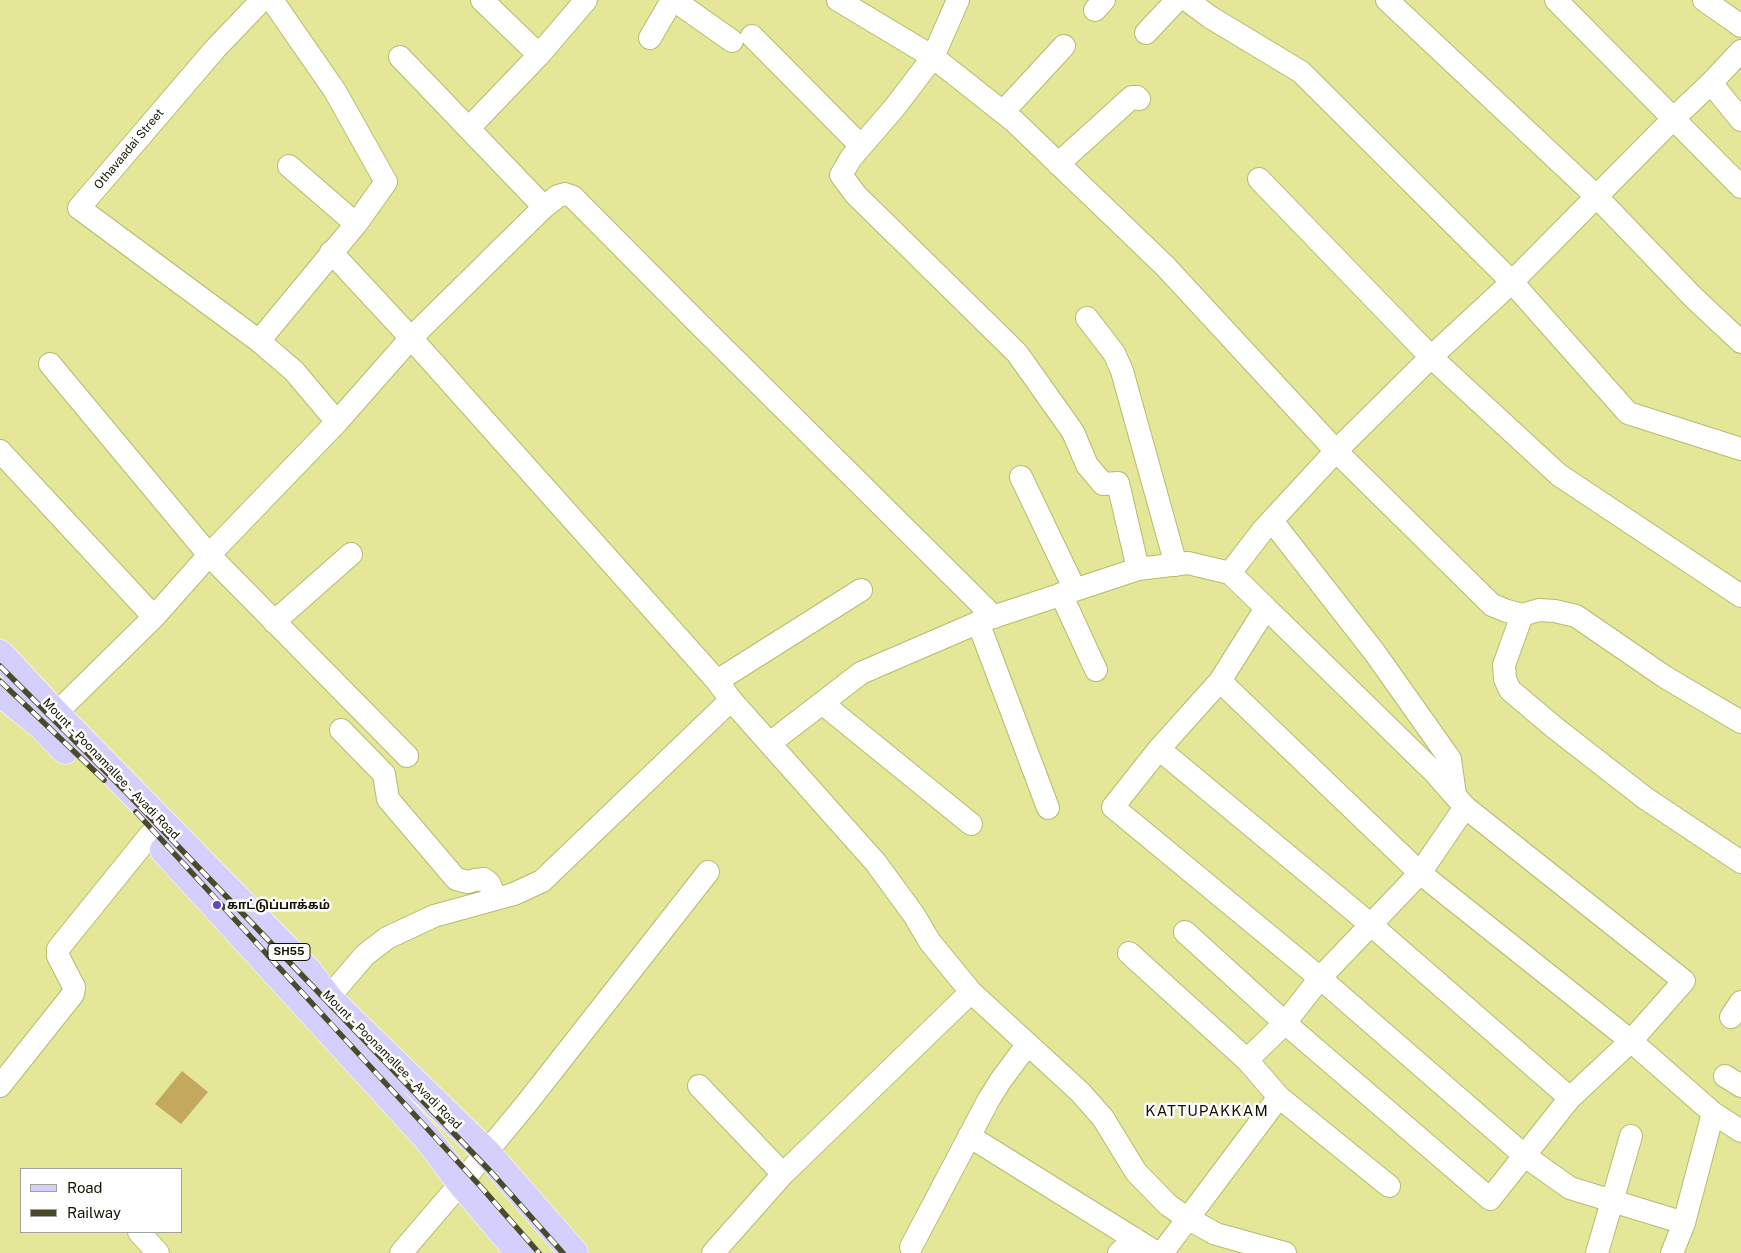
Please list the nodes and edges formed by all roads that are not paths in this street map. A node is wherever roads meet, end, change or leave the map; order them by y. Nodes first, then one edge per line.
1 (262, 0) edge
2 (272, 0) edge
3 (482, 0) edge
4 (586, 0) edge
5 (673, 0) edge
6 (838, 0) edge
7 (958, 0) edge
8 (1387, 0) edge
9 (1704, 0) edge
10 (1189, 1) edge
11 (1563, 2) edge
12 (1741, 26) edge
13 (1146, 33) dead end
14 (650, 38) dead end
15 (1064, 46) dead end
16 (1741, 51) edge
17 (539, 55) junction
18 (933, 56) junction
19 (400, 57) dead end
20 (1711, 83) junction
21 (1140, 99) dead end
22 (1003, 112) junction
23 (1674, 118) junction
24 (1741, 120) edge
25 (469, 128) junction
26 (861, 146) junction
27 (1058, 164) junction
28 (289, 166) dead end
29 (1259, 179) dead end
30 (1741, 186) edge
31 (1596, 196) junction
32 (544, 206) junction
33 (356, 224) junction
34 (331, 252) junction
35 (1512, 282) junction
36 (1087, 318) dead end
37 (411, 338) junction
38 (259, 341) junction
39 (1741, 342) edge
40 (1431, 357) junction
41 (50, 364) dead end
42 (337, 422) junction
43 (1741, 449) edge
44 (0, 451) edge
45 (1336, 451) junction
46 (1021, 477) dead end
47 (1272, 521) junction
48 (351, 554) dead end
49 (209, 555) junction
50 (1176, 566) junction
51 (1138, 570) junction
52 (1230, 573) junction
53 (861, 590) dead end
54 (1068, 592) junction
55 (1741, 596) edge
56 (1266, 608) junction
57 (1522, 615) junction
58 (154, 617) junction
59 (986, 619) junction
60 (274, 622) junction
61 (0, 654) edge
62 (1096, 670) dead end
63 (717, 681) junction
64 (1220, 681) junction
65 (0, 692) edge
66 (731, 700) junction
67 (822, 703) junction
68 (49, 720) junction
69 (1741, 722) edge
70 (341, 730) dead end
71 (770, 743) junction
72 (1159, 750) junction
73 (407, 756) dead end
74 (1460, 801) junction
75 (1048, 808) dead end
76 (971, 824) dead end
77 (150, 835) junction
78 (1741, 862) edge
79 (708, 872) dead end
80 (1420, 873) junction
81 (496, 899) junction
82 (1370, 924) junction
83 (1185, 932) dead end
84 (1128, 953) dead end
85 (1320, 978) junction
86 (970, 992) junction
87 (321, 1006) junction
88 (1285, 1023) junction
89 (1632, 1040) junction
90 (1027, 1045) junction
91 (1247, 1060) junction
92 (0, 1086) edge
93 (699, 1086) dead end
94 (1280, 1097) junction
95 (1570, 1098) junction
96 (1713, 1113) junction
97 (1741, 1131) edge
98 (970, 1136) junction
99 (1630, 1136) dead end
100 (486, 1152) junction
101 (1525, 1156) junction
102 (783, 1174) junction
103 (461, 1183) junction
104 (1390, 1186) dead end
105 (1611, 1200) junction
106 (1187, 1218) junction
107 (1684, 1223) junction
108 (140, 1233) edge
109 (1127, 1246) edge
110 (911, 1247) dead end
111 (158, 1253) edge
112 (401, 1253) edge
113 (520, 1253) edge
114 (574, 1253) edge
115 (713, 1253) edge
116 (1157, 1253) edge
117 (1162, 1253) edge
118 (1284, 1253) edge
119 (1597, 1253) edge
120 (1672, 1253) edge

1 - 38 street, Othavaadai Street
2 - 33 street
3 - 17 street
4 - 17 street
5 - 14 street
5 - 26 street
6 - 18 street
7 - 18 street
8 - 31 street
9 - 12 street
10 - 13 street
10 - 35 street
11 - 23 street
15 - 22 street
16 - 20 street
17 - 25 street
18 - 22 street
18 - 26 street
19 - 25 street
20 - 23 street
20 - 24 street
21 - 27 street
22 - 27 street
23 - 30 street
23 - 31 street
25 - 32 street
26 - 51 street
27 - 45 street
28 - 33 street
29 - 40 street
31 - 35 street
31 - 39 street
32 - 37 street
32 - 59 street
33 - 34 street
34 - 37 street
34 - 38 street
35 - 40 street
35 - 43 street
36 - 50 street
37 - 42 street
37 - 63 street
38 - 42 street
40 - 45 street
40 - 55 street
41 - 49 street
42 - 49 street
44 - 58 street
45 - 47 street
45 - 57 street
46 - 54 street
47 - 52 street
47 - 74 street
48 - 60 street
49 - 58 street
49 - 60 street
50 - 51 street
50 - 52 street
51 - 54 street
52 - 56 street
53 - 63 street
54 - 59 street
54 - 62 street
56 - 64 street
56 - 74 street
57 - 69 street
57 - 78 street
58 - 68 street
59 - 67 street
59 - 75 street
60 - 73 street
61 - 68 main road, Mount - Poonamallee - Avadi Road / SH55
63 - 66 street
64 - 72 street
64 - 80 street
65 - 68 main road, Mount - Poonamallee - Avadi Road / SH55
66 - 71 street
66 - 81 street
67 - 71 street
67 - 76 street
68 - 77 main road, Mount - Poonamallee - Avadi Road / SH55
68 - 87 main road, Mount - Poonamallee - Avadi Road / SH55
70 - 81 street
71 - 86 street
72 - 82 street
72 - 85 street
74 - 80 street
74 - 89 street
77 - 87 main road, Mount - Poonamallee - Avadi Road / SH55
77 - 92 street
79 - 100 street
80 - 82 street
80 - 89 street
81 - 87 street
82 - 85 street
82 - 95 street
83 - 88 street
84 - 91 street
85 - 88 street
85 - 101 street
86 - 90 street
86 - 102 street
87 - 100 main road, Mount - Poonamallee - Avadi Road / SH55
87 - 103 main road, Mount - Poonamallee - Avadi Road / SH55
88 - 91 street
88 - 101 street
89 - 95 street
89 - 96 street
90 - 98 street
90 - 106 street
91 - 94 street
93 - 102 street
94 - 104 street
94 - 106 street
95 - 101 street
96 - 97 street
96 - 107 street
98 - 109 street
98 - 110 street
99 - 105 street
100 - 103 street
100 - 114 main road, Mount - Poonamallee - Avadi Road / SH55
101 - 105 street
102 - 115 street
103 - 112 street
103 - 113 main road, Mount - Poonamallee - Avadi Road / SH55
105 - 107 street
105 - 119 street
106 - 117 street
106 - 118 street
107 - 120 street
108 - 111 street
109 - 116 street

